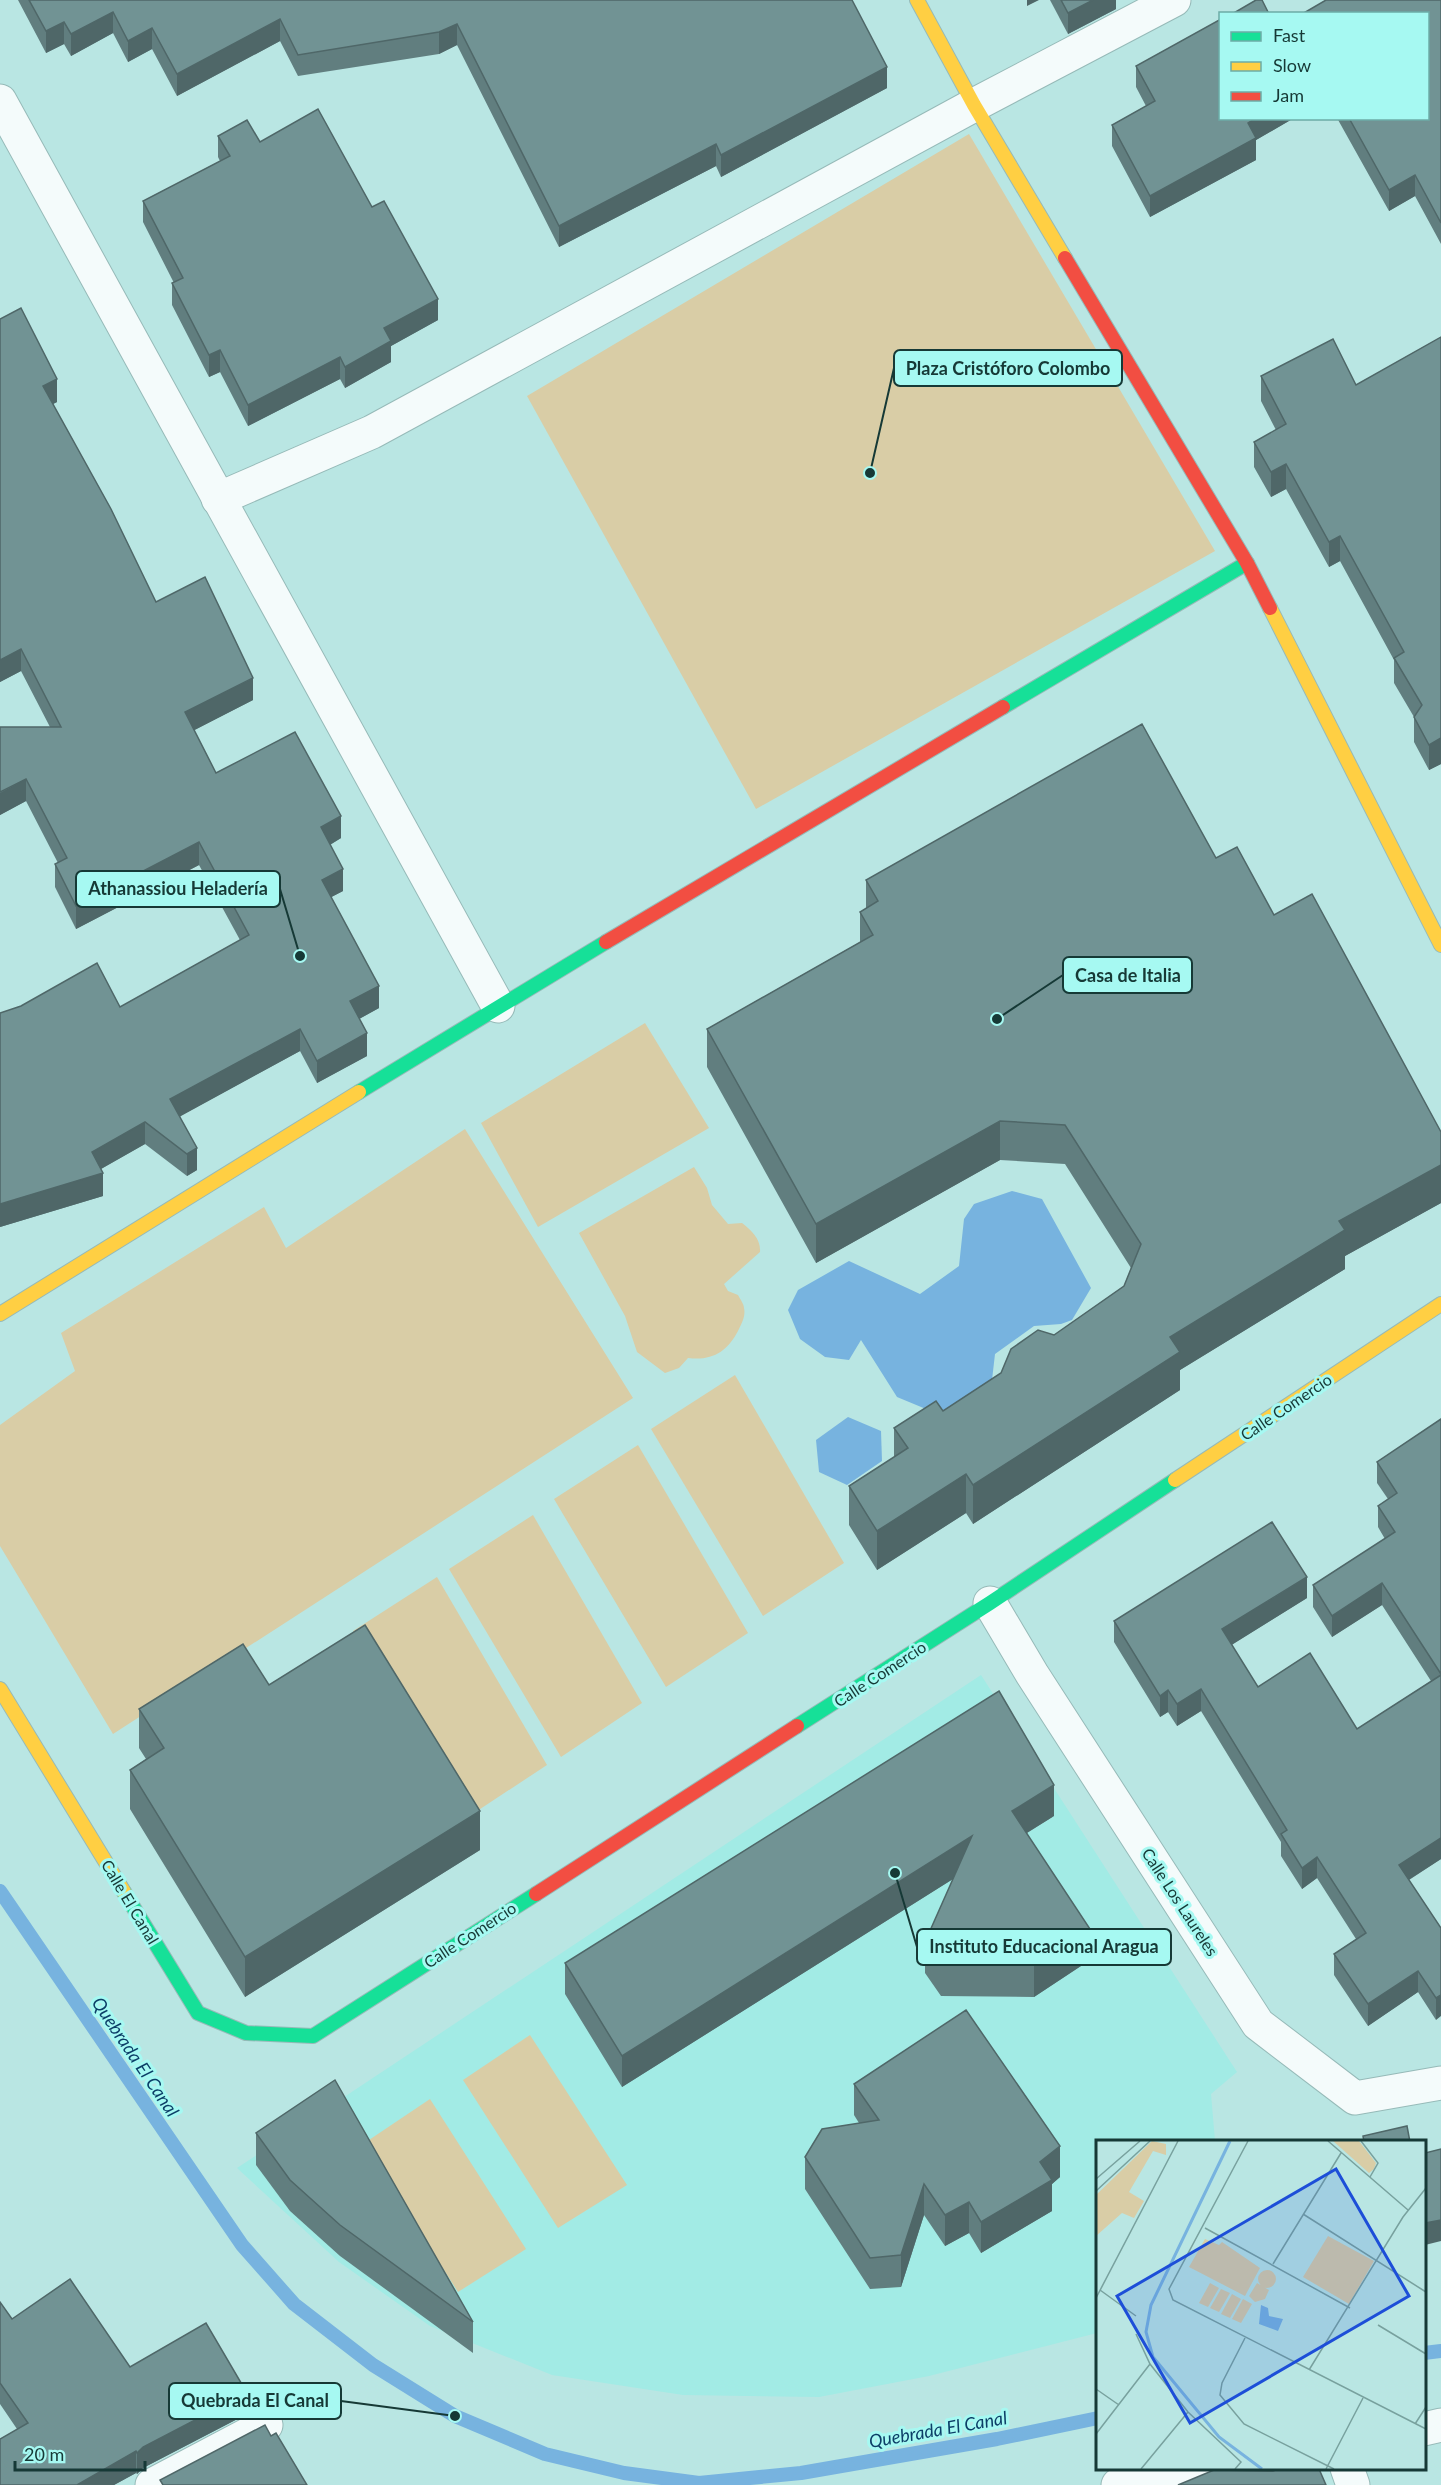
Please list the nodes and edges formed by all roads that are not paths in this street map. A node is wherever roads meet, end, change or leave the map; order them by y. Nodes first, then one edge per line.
1 (917, 0) edge
2 (1174, 0) edge
3 (0, 101) edge
4 (974, 105) junction
5 (218, 499) junction
6 (1248, 563) junction
7 (1441, 945) edge
8 (498, 1006) junction
9 (1441, 1304) edge
10 (0, 1314) edge
11 (990, 1603) junction
12 (0, 1689) edge
13 (313, 2036) joint
14 (1441, 2083) edge
15 (266, 2425) edge
16 (1441, 2425) edge
17 (1426, 2429) edge
18 (1226, 2470) edge
19 (1347, 2470) edge
20 (152, 2485) edge
21 (1118, 2485) edge
22 (1353, 2485) edge

1 - 4 street
2 - 4 street
3 - 5 street
4 - 5 street
4 - 6 street
5 - 8 street
6 - 7 street
6 - 8 street
8 - 10 street
9 - 11 street, Calle Comercio
11 - 13 street, Calle Comercio
11 - 14 street, Calle Los Laureles
12 - 13 street, Calle El Canal
15 - 20 street
16 - 17 street
18 - 21 street
19 - 22 street

